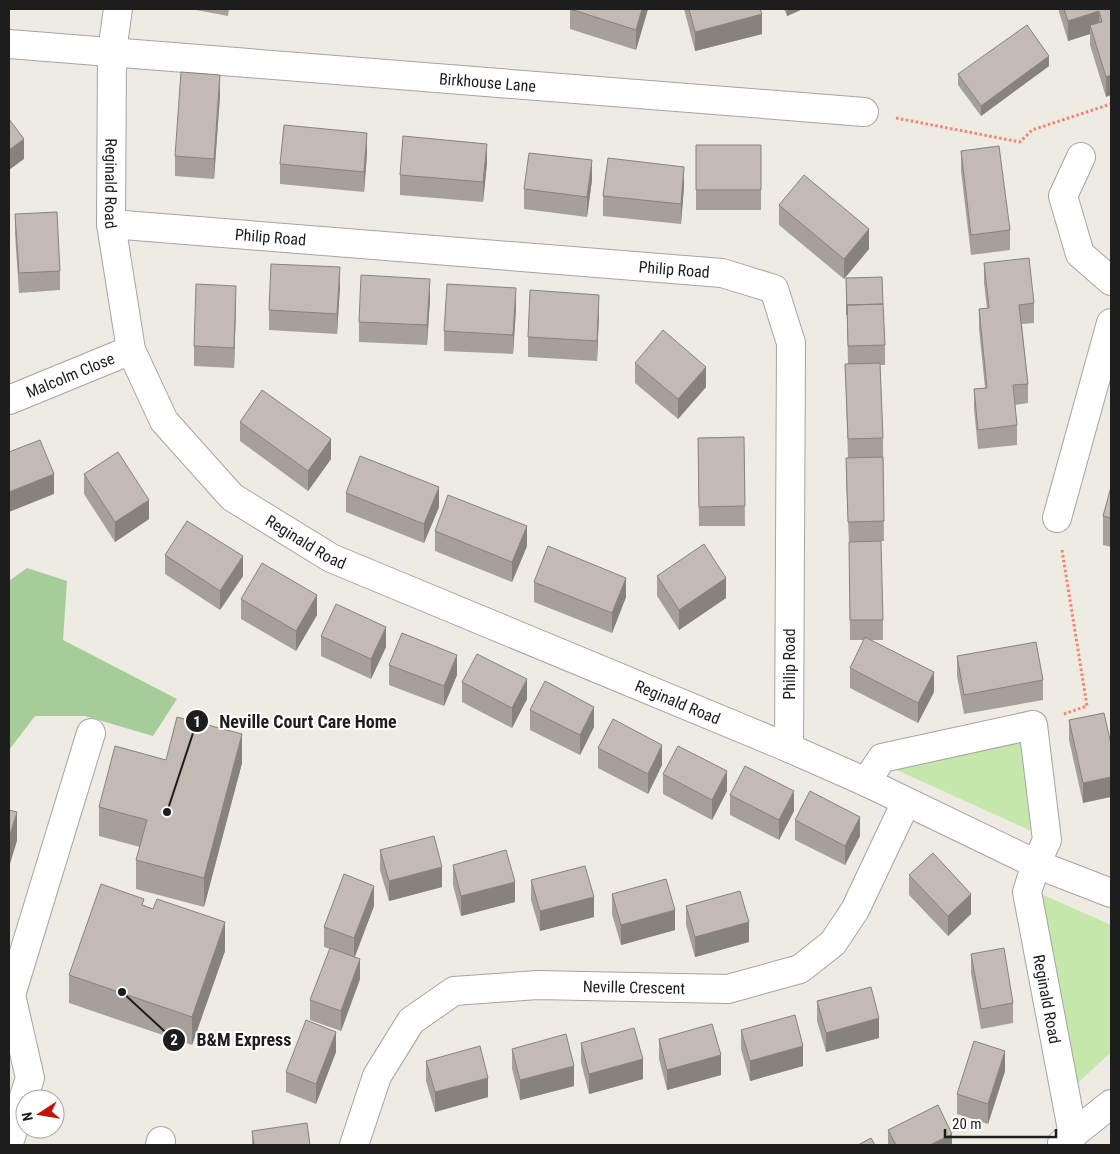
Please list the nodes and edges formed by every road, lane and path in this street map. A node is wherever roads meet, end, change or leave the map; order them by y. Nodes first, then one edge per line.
1 (118, 9) edge
2 (9, 44) edge
3 (112, 51) junction
4 (1111, 104) edge
5 (864, 112) joint
6 (1081, 157) dead end
7 (111, 224) junction
8 (1111, 281) edge
9 (1111, 323) edge
10 (131, 350) junction
11 (9, 400) edge
12 (1057, 518) joint
13 (1033, 725) junction
14 (91, 733) dead end
15 (789, 748) junction
16 (866, 782) junction
17 (906, 802) junction
18 (1036, 864) junction
19 (1111, 893) edge
20 (1111, 1104) edge
21 (1066, 1140) edge
22 (9, 1143) edge
23 (354, 1145) edge

1 - 3 street, Reginald Road
2 - 3 street, Birkhouse Lane
3 - 5 street, Birkhouse Lane
3 - 7 street, Reginald Road
4 - 5 path
6 - 8 street
7 - 10 street, Reginald Road
7 - 15 street, Philip Road
9 - 12 street
10 - 11 street, Malcolm Close
10 - 15 street, Reginald Road
12 - 13 path
13 - 16 street
13 - 18 street, Reginald Road
14 - 22 street
15 - 16 street, Reginald Road
16 - 17 street, Reginald Road
17 - 18 street, Reginald Road
17 - 23 street, Neville Crescent
18 - 19 street, Reginald Road
18 - 21 street, Reginald Road
20 - 21 street

